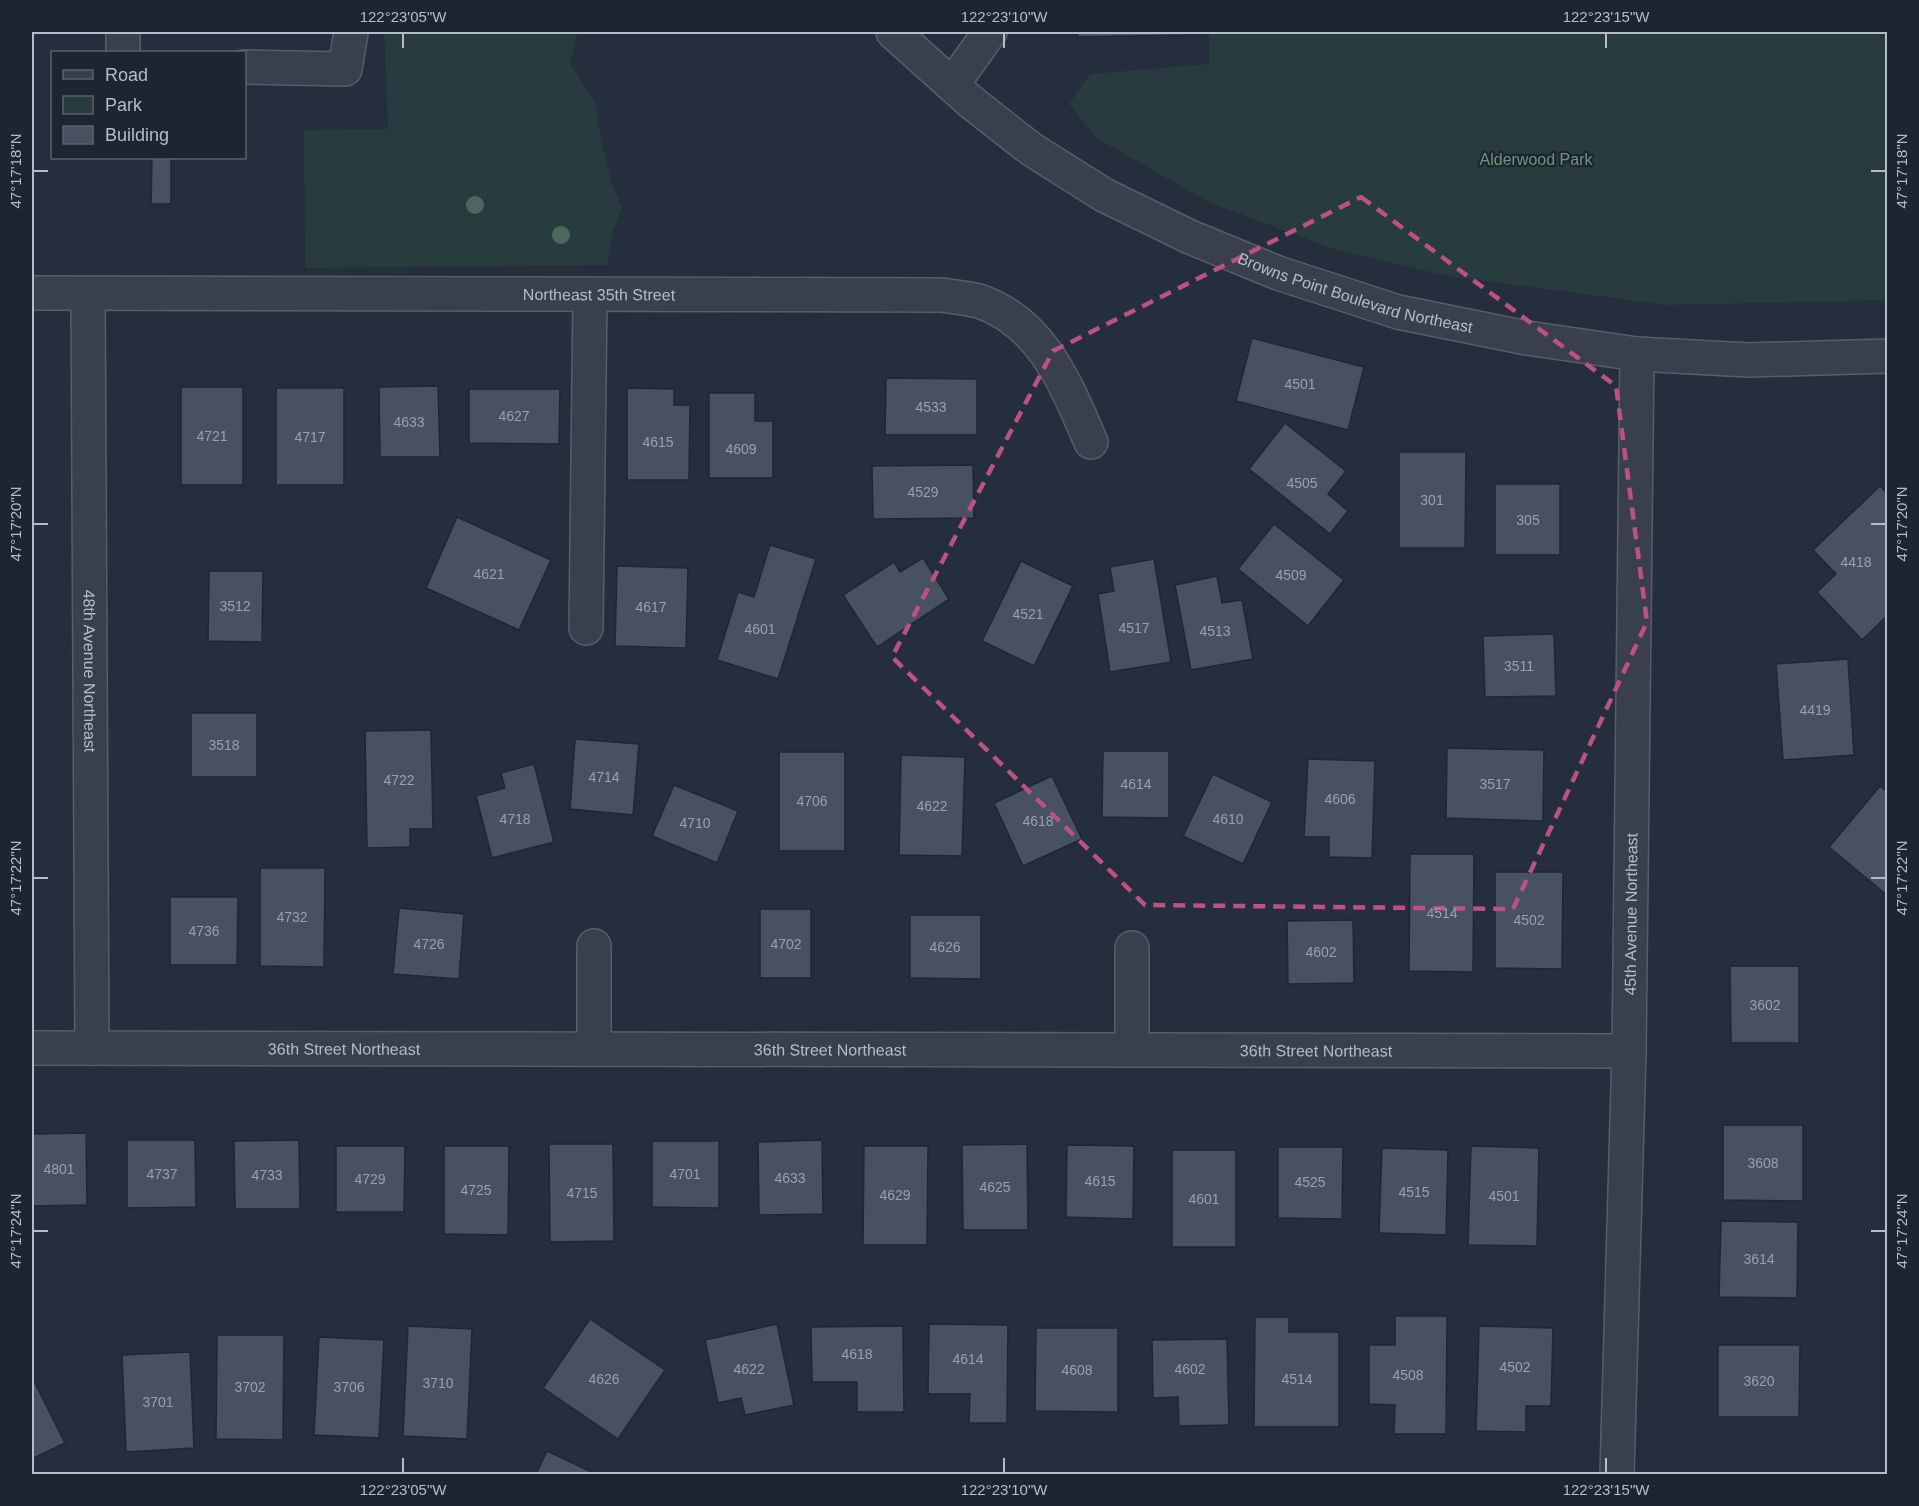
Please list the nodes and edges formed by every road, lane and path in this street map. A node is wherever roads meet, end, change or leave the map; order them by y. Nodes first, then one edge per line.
1 (123, 32) edge
2 (351, 32) edge
3 (893, 32) edge
4 (990, 32) edge
5 (123, 51) edge
6 (246, 68) edge
7 (952, 85) junction
8 (32, 293) edge
9 (88, 295) junction
10 (590, 295) junction
11 (1637, 354) junction
12 (1887, 356) edge
13 (1091, 442) dead end
14 (586, 628) dead end
15 (594, 946) dead end
16 (1132, 948) dead end
17 (32, 1048) edge
18 (92, 1048) junction
19 (594, 1049) junction
20 (1132, 1050) junction
21 (1629, 1051) junction
22 (1617, 1474) edge

1 - 5 street
2 - 6 street
3 - 7 street, Browns Point Boulevard Northeast
4 - 7 street
7 - 11 street, Browns Point Boulevard Northeast
8 - 9 street, Northeast 35th Street
9 - 10 street, Northeast 35th Street
9 - 18 street, 48th Avenue Northeast
10 - 13 street, Northeast 35th Street
10 - 14 street
11 - 12 street, Browns Point Boulevard Northeast
11 - 21 street, 45th Avenue Northeast
15 - 19 street
16 - 20 street
17 - 18 street, 36th Street Northeast
18 - 19 street, 36th Street Northeast
19 - 20 street, 36th Street Northeast
20 - 21 street, 36th Street Northeast
21 - 22 street, 45th Avenue Northeast

